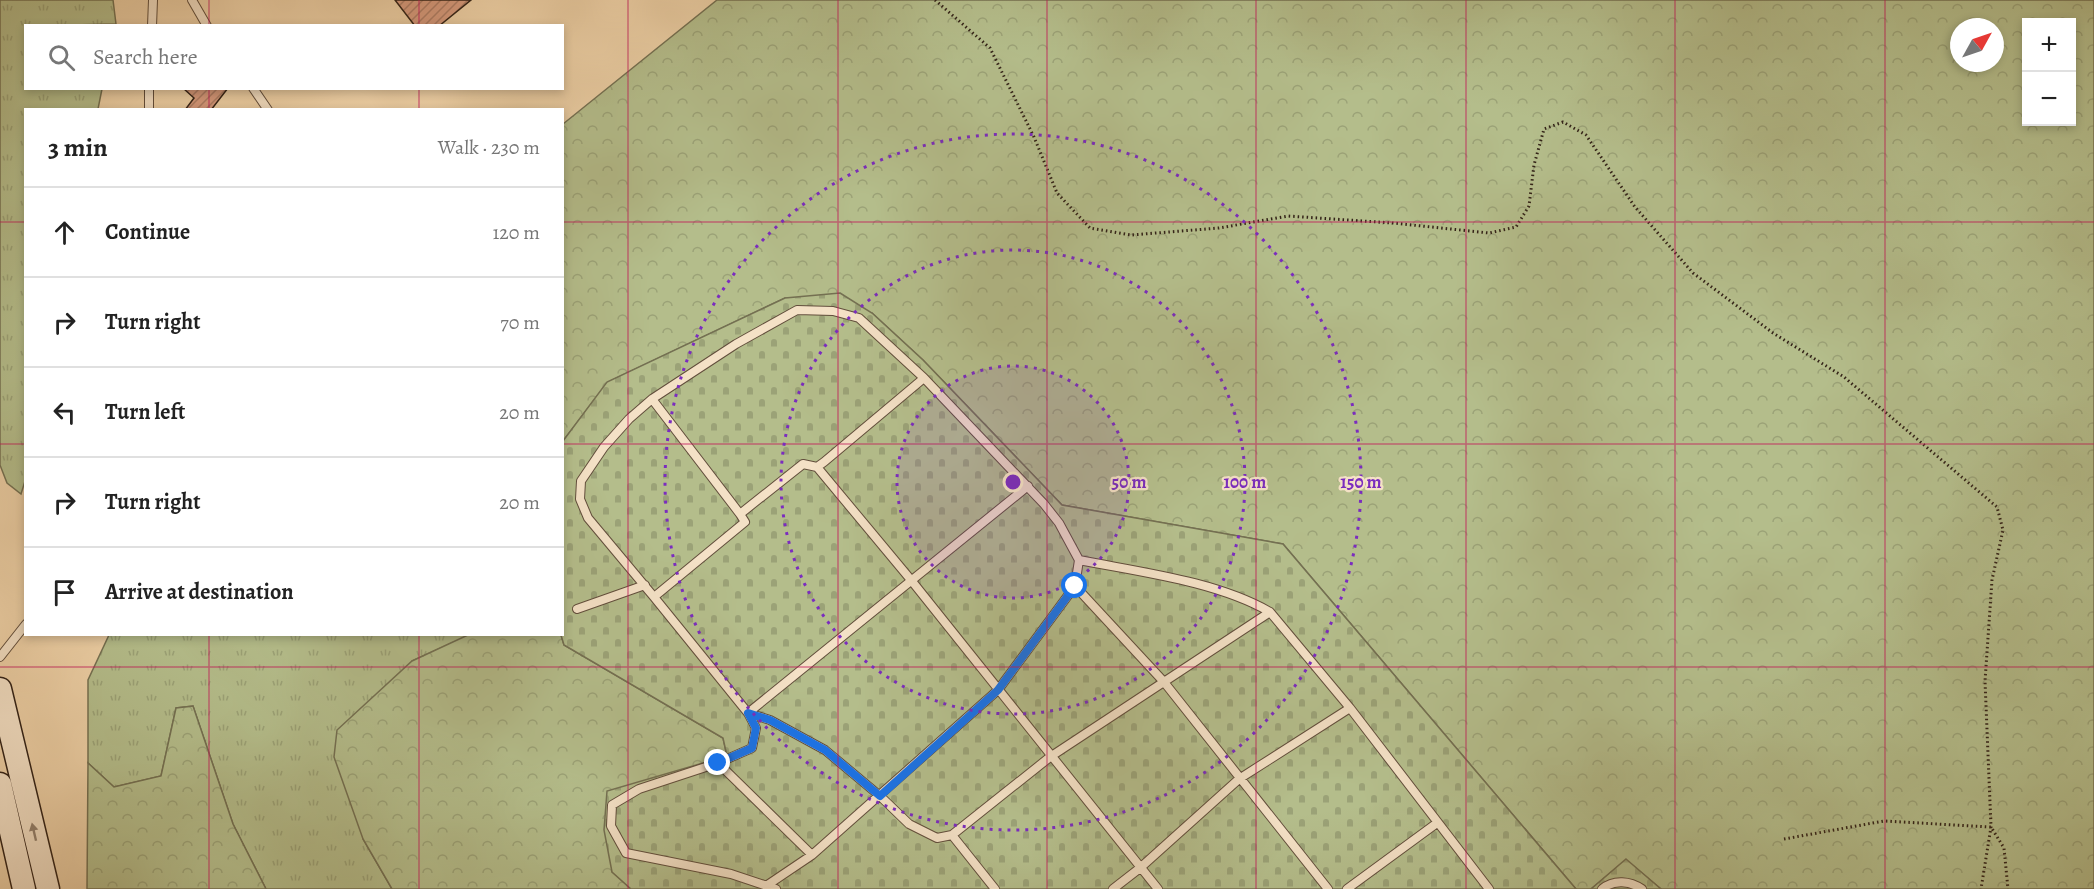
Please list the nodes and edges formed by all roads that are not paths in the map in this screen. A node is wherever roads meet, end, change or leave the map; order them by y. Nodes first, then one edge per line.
1 (153, 0) edge
2 (192, 0) edge
3 (152, 24) edge
4 (206, 24) edge
5 (149, 90) edge
6 (254, 90) edge
7 (148, 108) edge
8 (267, 108) edge
9 (924, 378) junction
10 (652, 399) junction
11 (817, 467) junction
12 (1028, 486) junction
13 (740, 514) junction
14 (1078, 560) junction
15 (911, 580) junction
16 (645, 585) junction
17 (1075, 586) junction
18 (654, 597) junction
19 (577, 609) dead end
20 (1270, 612) junction
21 (24, 627) edge
22 (0, 657) edge
23 (1164, 682) junction
24 (0, 689) edge
25 (998, 690) junction
26 (1350, 708) junction
27 (748, 713) junction
28 (1050, 757) junction
29 (718, 763) junction
30 (1239, 779) junction
31 (880, 796) junction
32 (1, 798) edge
33 (1437, 823) junction
34 (952, 835) junction
35 (812, 855) junction
36 (1140, 868) junction
37 (771, 888) edge
38 (24, 889) edge
39 (48, 889) edge
40 (995, 889) edge
41 (1113, 889) edge
42 (1158, 889) edge
43 (1328, 889) edge
44 (1347, 889) edge
45 (1489, 889) edge
46 (1602, 889) edge
47 (1642, 889) edge

1 - 3 lane
2 - 4 lane
5 - 7 lane
6 - 8 lane
9 - 10 lane
9 - 11 lane
9 - 12 lane
10 - 13 lane
10 - 16 lane
11 - 13 lane
11 - 15 lane
12 - 14 lane
12 - 15 lane
13 - 18 lane
14 - 17 lane
14 - 20 lane
15 - 25 lane
15 - 27 lane
16 - 18 lane
16 - 19 lane
17 - 23 lane
17 - 25 lane
18 - 27 lane
20 - 23 lane
20 - 26 lane
21 - 22 lane
23 - 28 lane
23 - 30 lane
39 -> 24 main road
25 - 28 lane
25 - 31 lane
26 - 30 lane
26 - 33 lane
27 - 29 lane
27 - 31 lane
28 - 34 lane
28 - 36 lane
29 - 35 lane
29 - 37 lane
30 - 36 lane
30 - 43 lane
31 - 34 lane
31 - 35 lane
32 - 38 main road
33 - 44 lane
33 - 45 lane
34 - 40 lane
35 - 37 lane
36 - 41 lane
36 - 42 lane
46 - 47 lane

